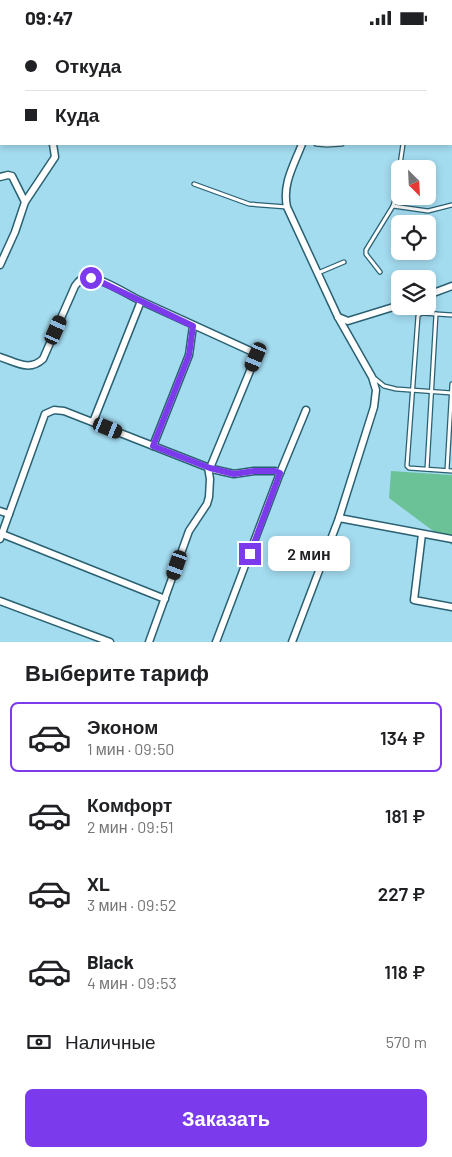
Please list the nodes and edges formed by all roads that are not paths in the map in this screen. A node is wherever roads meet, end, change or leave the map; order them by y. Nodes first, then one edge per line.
1 (53, 145) edge
2 (302, 145) edge
3 (403, 145) edge
4 (0, 177) edge
5 (194, 184) dead end
6 (25, 202) junction
7 (452, 205) edge
8 (393, 206) junction
9 (288, 207) junction
10 (344, 262) dead end
11 (0, 265) edge
12 (380, 272) dead end
13 (318, 273) junction
14 (452, 285) edge
15 (436, 292) edge
16 (140, 301) junction
17 (391, 308) edge
18 (436, 314) edge
19 (419, 315) edge
20 (436, 315) edge
21 (452, 315) edge
22 (338, 317) junction
23 (193, 326) junction
24 (0, 357) edge
25 (372, 377) junction
26 (452, 384) edge
27 (413, 390) junction
28 (432, 391) junction
29 (452, 393) edge
30 (306, 410) dead end
31 (93, 422) junction
32 (153, 446) junction
33 (209, 468) junction
34 (427, 469) junction
35 (447, 471) junction
36 (452, 471) edge
37 (280, 473) junction
38 (0, 511) edge
39 (9, 514) junction
40 (339, 518) junction
41 (422, 533) junction
42 (1, 536) edge
43 (452, 539) edge
44 (166, 599) junction
45 (0, 601) edge
46 (452, 607) edge
47 (110, 642) edge
48 (149, 642) edge
49 (216, 642) edge
50 (292, 642) edge

1 - 6 street
2 - 9 street
3 - 8 lane
4 - 6 street
5 - 9 lane
6 - 11 street
7 - 8 lane
8 - 12 lane
9 - 13 street
10 - 13 lane
13 - 22 street
14 - 15 street
16 - 23 street
16 - 24 street
16 - 31 street
17 - 22 street
18 - 21 lane
19 - 27 lane
20 - 28 lane
22 - 25 street
23 - 32 street
23 - 33 street
25 - 27 lane
25 - 40 street
26 - 29 lane
27 - 28 lane
27 - 34 lane
28 - 29 lane
28 - 34 lane
29 - 35 lane
30 - 37 street
31 - 32 street
31 - 39 street
32 - 33 street
33 - 37 street
33 - 44 street
34 - 35 lane
35 - 36 lane
37 - 49 street
38 - 39 street
39 - 42 street
40 - 41 street
40 - 50 street
41 - 43 street
41 - 46 street
42 - 44 street
44 - 48 street
45 - 47 street

